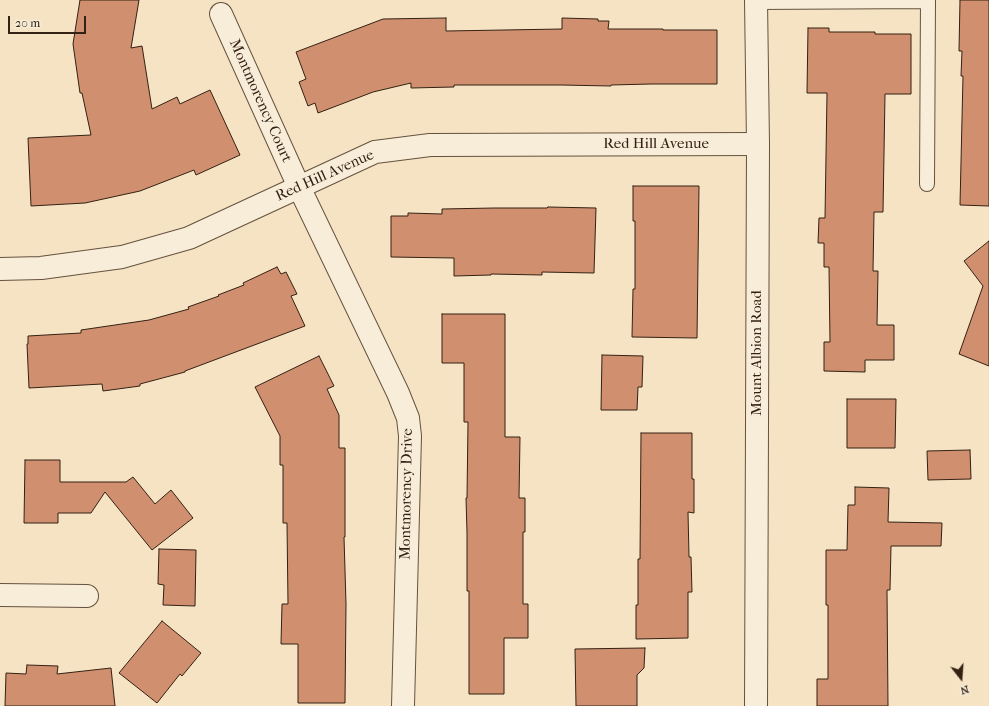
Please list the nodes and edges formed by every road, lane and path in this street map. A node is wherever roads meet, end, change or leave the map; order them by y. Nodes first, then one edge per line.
1 (756, 1) edge
2 (928, 1) edge
3 (221, 14) dead end
4 (758, 144) junction
5 (927, 184) dead end
6 (299, 188) junction
7 (0, 269) edge
8 (0, 595) edge
9 (87, 596) dead end
10 (403, 706) edge
11 (756, 706) edge

1 - 2 lane
1 - 4 street, Mount Albion Road
2 - 5 lane
3 - 6 street, Montmorency Court
4 - 6 street, Red Hill Avenue
4 - 11 street, Mount Albion Road
6 - 7 street, Red Hill Avenue
6 - 10 street, Montmorency Drive
8 - 9 street

